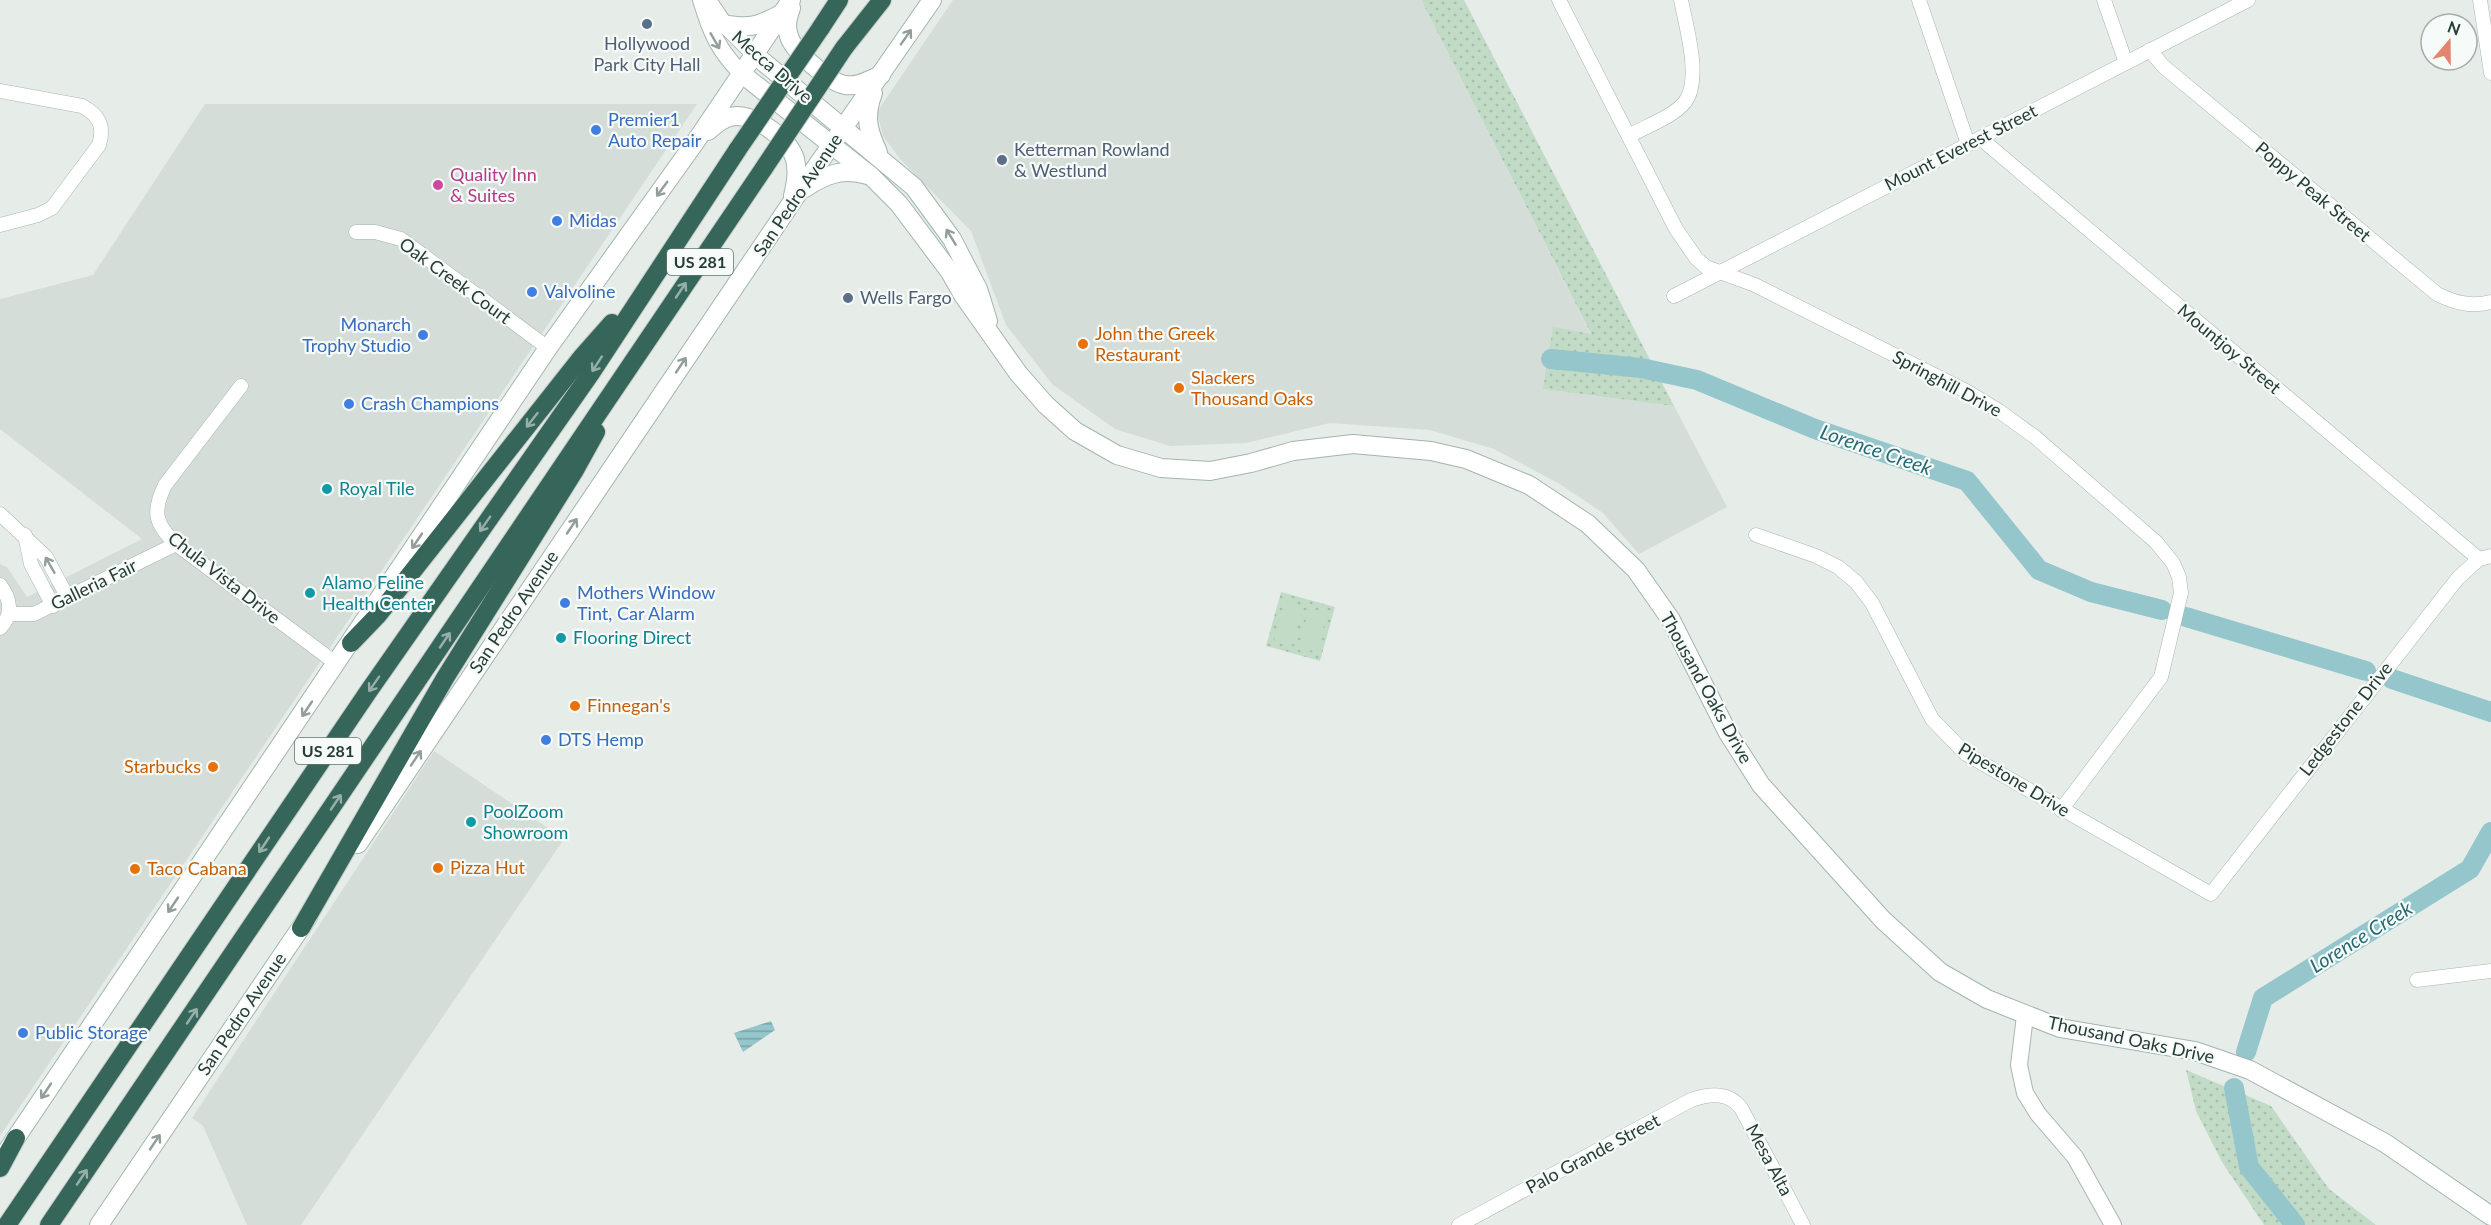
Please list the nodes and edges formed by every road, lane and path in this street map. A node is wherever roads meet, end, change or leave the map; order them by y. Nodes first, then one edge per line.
1 (701, 0) edge
2 (708, 0) edge
3 (877, 0) edge
4 (882, 0) edge
5 (932, 0) edge
6 (1559, 0) edge
7 (1682, 0) edge
8 (1919, 0) edge
9 (2104, 0) edge
10 (2248, 0) edge
11 (2480, 0) edge
12 (839, 1) edge
13 (789, 4) edge
14 (724, 24) junction
15 (843, 48) junction
16 (2150, 50) junction
17 (755, 55) junction
18 (2126, 63) junction
19 (2491, 73) edge
20 (742, 74) junction
21 (881, 75) junction
22 (0, 91) edge
23 (843, 128) junction
24 (1629, 136) junction
25 (696, 141) junction
26 (1974, 141) junction
27 (831, 145) junction
28 (883, 160) junction
29 (871, 176) junction
30 (795, 198) junction
31 (0, 225) edge
32 (356, 231) dead end
33 (1718, 273) junction
34 (651, 279) junction
35 (1674, 296) dead end
36 (2491, 302) edge
37 (993, 336) junction
38 (548, 348) junction
39 (636, 356) junction
40 (241, 386) dead end
41 (0, 514) edge
42 (1756, 535) dead end
43 (25, 536) junction
44 (176, 544) junction
45 (2485, 558) edge
46 (0, 585) edge
47 (68, 598) junction
48 (53, 606) junction
49 (9, 615) junction
50 (0, 628) edge
51 (351, 643) junction
52 (337, 664) junction
53 (2061, 810) junction
54 (2211, 894) joint
55 (301, 928) junction
56 (2491, 971) edge
57 (2417, 980) dead end
58 (2025, 1016) junction
59 (1730, 1098) joint
60 (16, 1138) junction
61 (0, 1161) edge
62 (0, 1168) edge
63 (2491, 1216) edge
64 (7, 1225) edge
65 (49, 1225) edge
66 (99, 1225) edge
67 (1459, 1225) edge
68 (1803, 1225) edge
69 (2113, 1225) edge

1 -> 20 street, Mecca Drive
2 - 14 street, Mecca Drive
3 - 15 highway, US 281
4 - 15 highway
21 -> 5 main road, San Pedro Avenue
6 - 24 street, Springhill Drive
7 - 24 street
8 - 26 street
9 - 18 street
10 - 16 street, Mount Everest Street
11 - 19 street
12 - 34 highway, US 281, bridge
13 - 14 main road
13 - 17 main road
13 - 21 main road
14 - 17 street, Mecca Drive
39 -> 15 highway, US 281, bridge
16 - 18 street, Mount Everest Street
16 - 36 street, Poppy Peak Street
17 - 20 main road
17 - 23 main road, Mecca Drive
18 - 26 street, Mount Everest Street
20 - 25 main road
20 - 27 main road, Thousand Oaks Drive
21 - 23 main road, San Pedro Avenue
21 - 28 main road
22 - 31 street
23 - 27 main road, San Pedro Avenue
23 - 28 main road, Thousand Oaks Drive
24 - 33 street, Springhill Drive
25 - 30 main road
25 -> 38 main road
26 - 33 street, Mount Everest Street
26 - 45 street, Mountjoy Street
27 - 29 main road, Thousand Oaks Drive
27 - 30 main road, San Pedro Avenue
37 -> 28 main road, Thousand Oaks Drive
29 - 30 main road
29 - 37 main road, Thousand Oaks Drive
55 -> 30 main road, San Pedro Avenue
32 - 38 street, Oak Creek Court
33 - 35 street, Mount Everest Street
33 - 53 street, Springhill Drive
34 -> 51 highway
34 -> 64 highway, US 281
37 - 58 main road, Thousand Oaks Drive
38 -> 51 main road
39 - 55 highway
65 -> 39 highway, US 281
40 - 44 street, Chula Vista Drive
41 - 43 street
42 - 53 street, Pipestone Drive
47 -> 43 street
43 - 48 street
44 - 47 street, Galleria Fair
44 - 52 street, Chula Vista Drive
45 - 54 street, Ledgestone Drive
46 - 49 street
47 - 48 street, Galleria Fair
48 - 49 street, Galleria Fair
49 - 50 street
51 - 52 main road
52 -> 60 main road
53 - 54 street, Pipestone Drive
66 -> 55 main road, San Pedro Avenue
56 - 57 street
58 - 63 main road, Thousand Oaks Drive
58 - 69 street
59 - 67 street, Palo Grande Street
59 - 68 street, Mesa Alta
60 - 61 main road
60 - 62 highway

